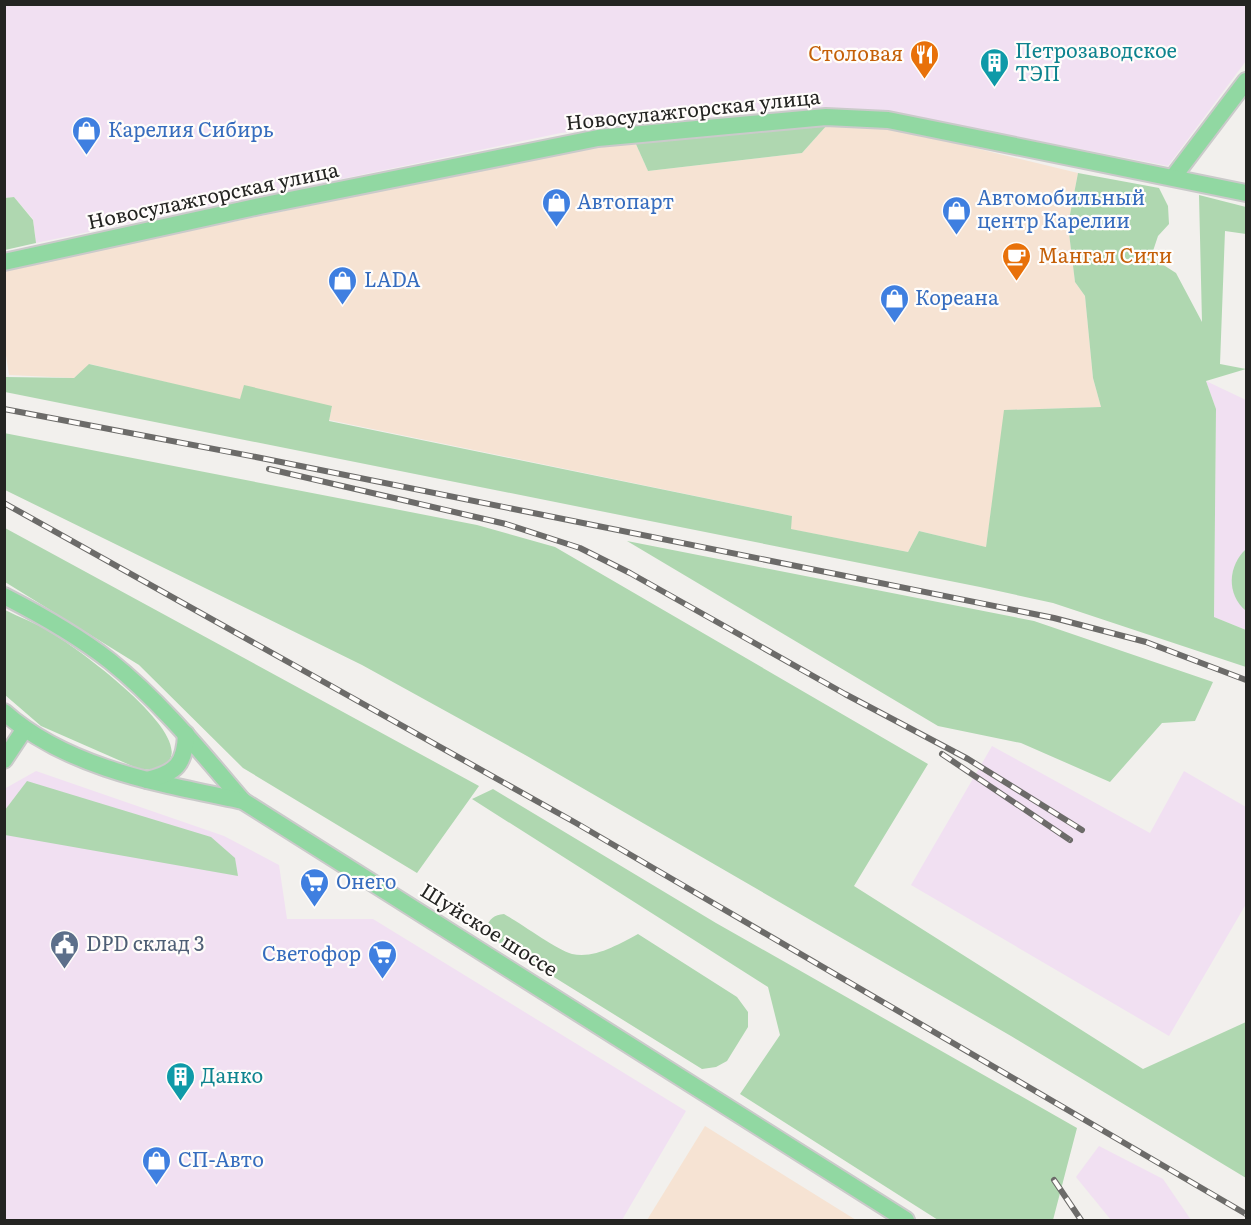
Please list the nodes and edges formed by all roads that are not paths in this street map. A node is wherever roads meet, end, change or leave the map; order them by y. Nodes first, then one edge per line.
1 (1246, 81) edge
2 (1174, 176) junction
3 (1246, 192) edge
4 (4, 262) edge
5 (4, 596) edge
6 (4, 712) edge
7 (24, 730) junction
8 (186, 734) junction
9 (4, 760) edge
10 (147, 780) junction
11 (243, 801) junction
12 (906, 1221) edge

1 - 2 main road
2 - 3 main road, Новосулажгорская улица
2 - 4 main road, Новосулажгорская улица
5 - 8 main road
6 - 7 main road, Шуйское шоссе
7 - 9 main road
7 - 10 main road, Шуйское шоссе
8 - 10 main road
8 - 11 main road
10 - 11 main road, Шуйское шоссе
11 - 12 main road, Шуйское шоссе

